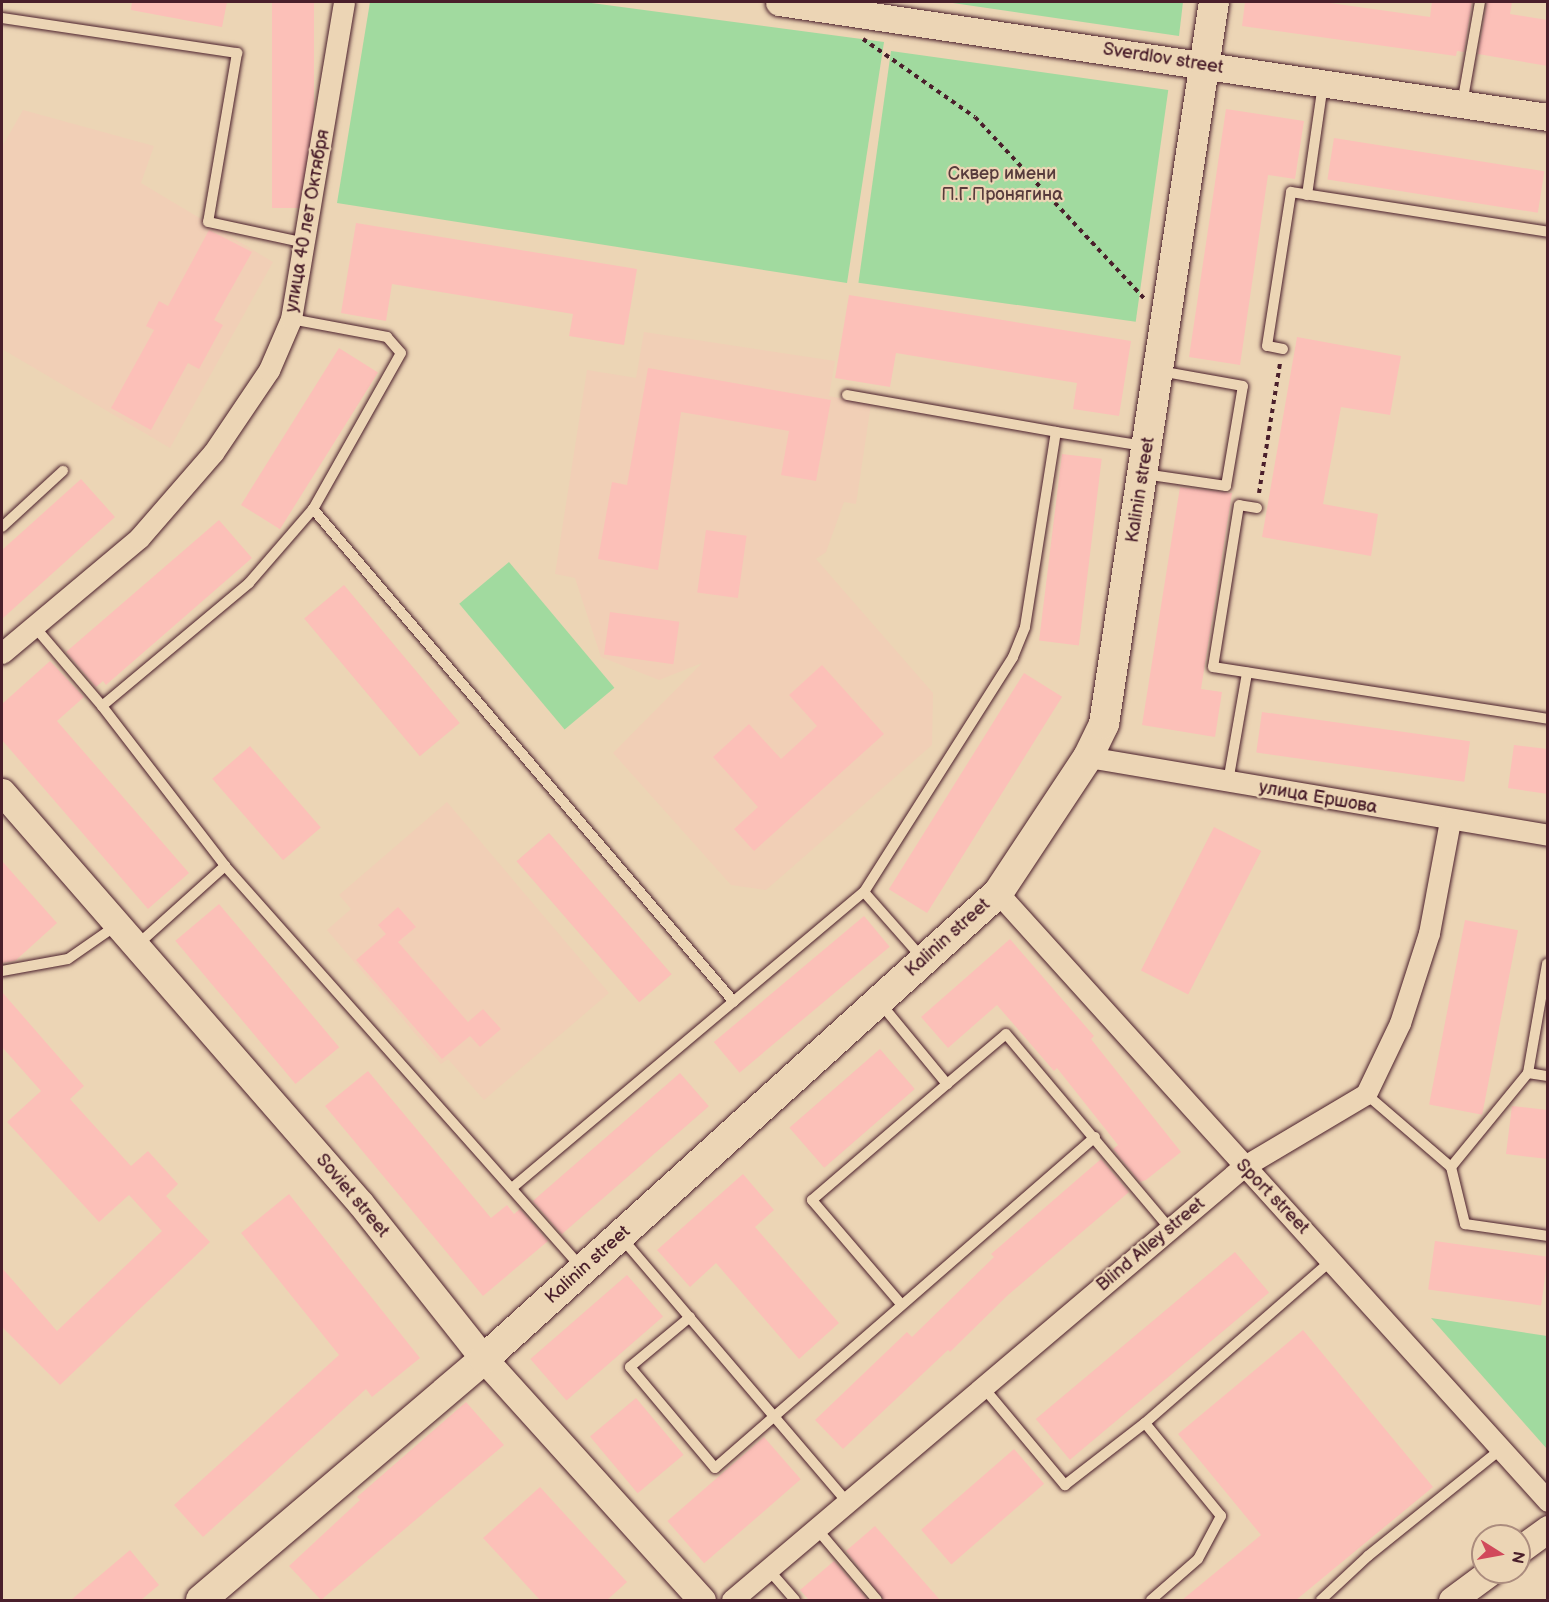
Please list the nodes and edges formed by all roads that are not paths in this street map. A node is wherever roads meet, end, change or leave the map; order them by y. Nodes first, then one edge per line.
1 (344, 2) edge
2 (779, 2) edge
3 (1214, 2) edge
4 (1480, 2) edge
5 (2, 18) edge
6 (1204, 65) junction
7 (1323, 84) junction
8 (1462, 104) junction
9 (1548, 117) edge
10 (1307, 195) junction
11 (1548, 232) edge
12 (305, 243) junction
13 (291, 319) junction
14 (1283, 349) road end
15 (1160, 371) junction
16 (847, 395) dead end
17 (1056, 432) junction
18 (1146, 460) junction
19 (63, 471) dead end
20 (1257, 508) road end
21 (313, 509) junction
22 (2, 527) edge
23 (34, 626) junction
24 (2, 653) edge
25 (1246, 673) junction
26 (102, 706) junction
27 (1548, 719) edge
28 (1088, 757) junction
29 (1228, 782) junction
30 (2, 792) edge
31 (1450, 821) junction
32 (1548, 835) edge
33 (225, 866) junction
34 (864, 892) junction
35 (998, 893) junction
36 (117, 925) junction
37 (136, 946) junction
38 (924, 960) junction
39 (1547, 964) edge
40 (2, 971) edge
41 (878, 1001) junction
42 (734, 1002) junction
43 (1528, 1073) junction
44 (1548, 1076) edge
45 (947, 1084) junction
46 (1366, 1094) junction
47 (1095, 1137) junction
48 (1243, 1167) junction
49 (1451, 1167) junction
50 (512, 1188) junction
51 (1170, 1229) junction
52 (620, 1236) junction
53 (1548, 1236) edge
54 (1332, 1260) junction
55 (583, 1269) junction
56 (901, 1304) junction
57 (690, 1317) junction
58 (484, 1359) junction
59 (983, 1387) junction
60 (774, 1416) junction
61 (1145, 1423) junction
62 (1501, 1449) junction
63 (1548, 1501) edge
64 (847, 1502) junction
65 (816, 1528) junction
66 (1548, 1529) edge
67 (1531, 1541) edge
68 (768, 1569) junction
69 (1474, 1584) edge
70 (201, 1600) edge
71 (702, 1600) edge
72 (732, 1600) edge
73 (795, 1600) edge
74 (878, 1600) edge
75 (1151, 1600) edge
76 (1322, 1600) edge
77 (1452, 1600) edge

1 - 12 street, улица 40 лет Октября
2 - 6 street, Sverdlov street
3 - 6 main road, Kalinin street
4 - 8 lane
5 - 12 lane
6 - 7 street, Sverdlov street
6 - 15 main road, Kalinin street
7 - 8 street, Sverdlov street
7 - 10 lane
8 - 9 street, Sverdlov street
10 - 11 lane
10 - 14 lane
12 - 13 street, улица 40 лет Октября
13 - 21 lane
13 - 23 street, улица 40 лет Октября
15 - 18 main road, Kalinin street
15 - 18 lane
16 - 17 lane
17 - 18 lane
17 - 34 lane
18 - 28 main road, Kalinin street
19 - 22 lane
20 - 25 lane
21 - 26 lane
21 - 42 lane
23 - 24 street, улица 40 лет Октября
23 - 26 lane
25 - 27 lane
25 - 29 lane
26 - 33 lane
28 - 29 street, улица Ершова
28 - 35 main road, Kalinin street
29 - 31 street, улица Ершова
30 - 36 street, Soviet street
31 - 32 street, улица Ершова
31 - 46 street
33 - 37 lane
33 - 50 lane
34 - 38 lane
34 - 42 lane
35 - 38 main road, Kalinin street
35 - 48 street, Sport street
36 - 37 street, Soviet street
36 - 40 lane
37 - 58 street, Soviet street
38 - 41 main road, Kalinin street
39 - 43 lane
41 - 45 lane
41 - 52 main road, Kalinin street
42 - 50 lane
43 - 44 lane
43 - 49 lane
45 - 47 lane
45 - 56 lane
46 - 48 street, Blind Alley street
46 - 49 lane
47 - 51 lane
47 - 56 lane
48 - 51 street, Blind Alley street
48 - 54 street, Sport street
49 - 53 lane
50 - 55 lane
51 - 59 street, Blind Alley street
52 - 55 main road, Kalinin street
52 - 57 lane
54 - 61 lane
54 - 62 street, Sport street
55 - 58 main road, Kalinin street
56 - 60 lane
57 - 60 lane
57 - 60 lane
58 - 70 main road, Kalinin street
58 - 71 street, Soviet street
59 - 61 lane
59 - 64 street, Blind Alley street
60 - 64 lane
61 - 75 lane
62 - 63 street, Sport street
62 - 76 lane
64 - 65 street, Blind Alley street
65 - 68 street, Blind Alley street
65 - 74 lane
66 - 67 street
68 - 72 street, Blind Alley street
68 - 73 lane
69 - 77 street

